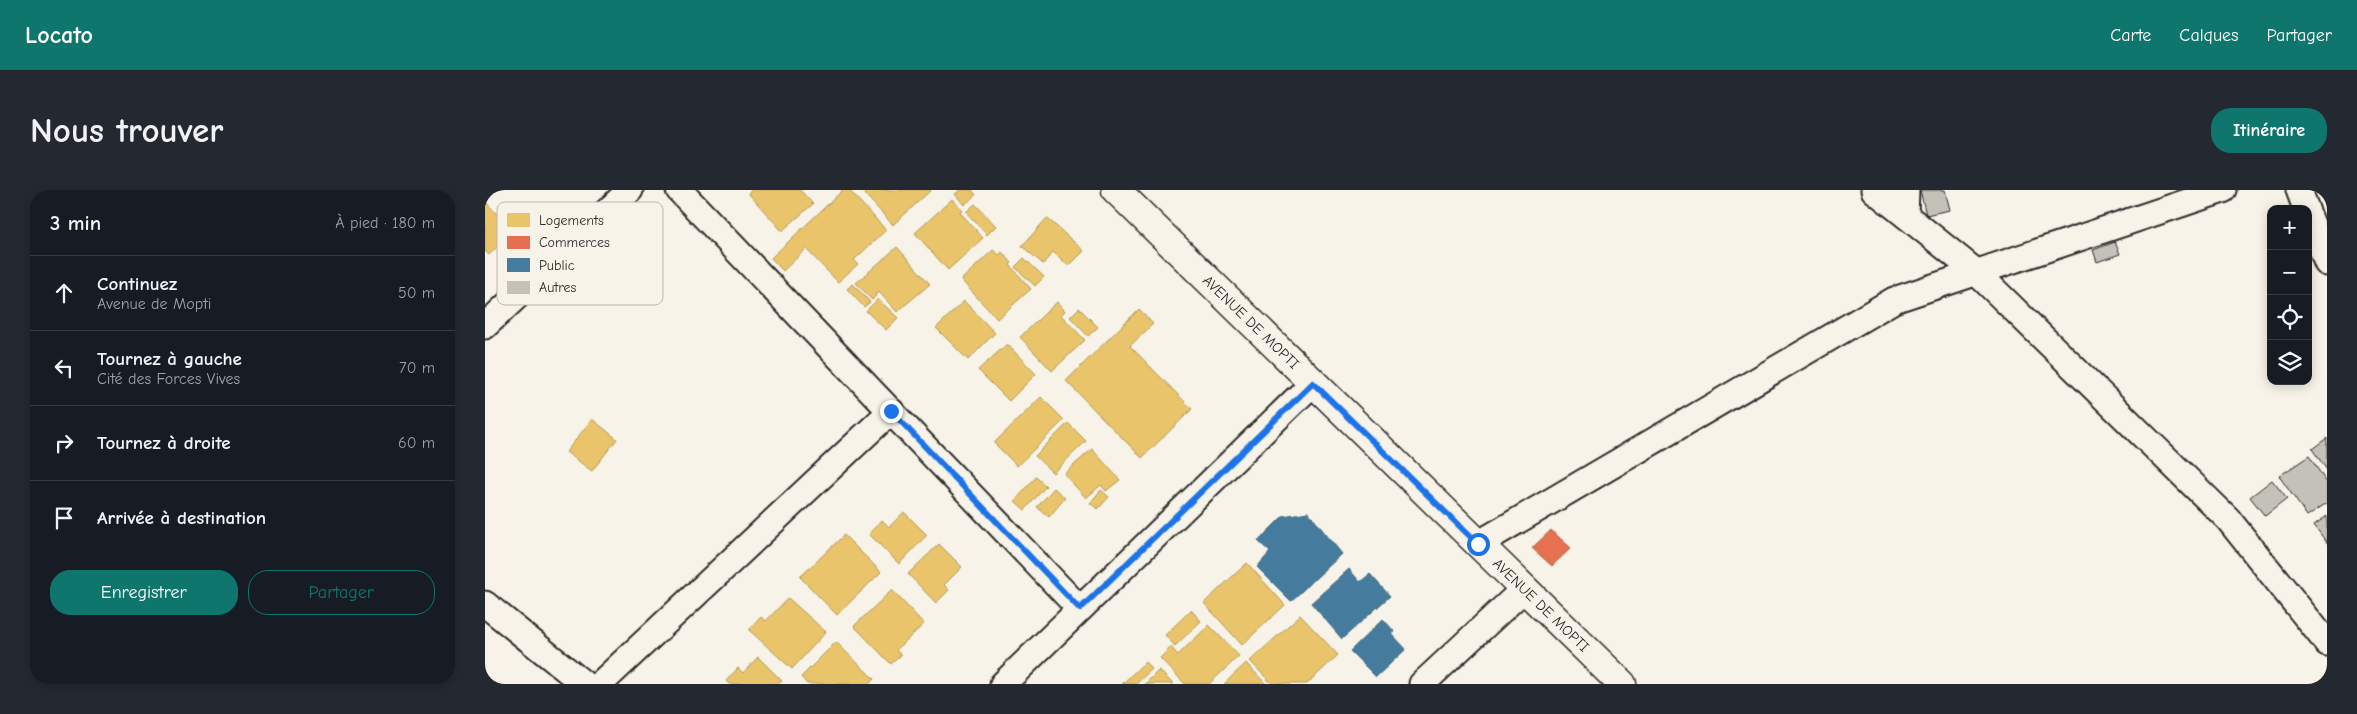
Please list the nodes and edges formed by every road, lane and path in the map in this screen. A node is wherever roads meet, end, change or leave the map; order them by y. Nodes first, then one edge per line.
1 (629, 190) edge
2 (679, 190) edge
3 (1116, 190) edge
4 (1875, 190) edge
5 (1906, 190) edge
6 (2223, 190) edge
7 (2299, 190) edge
8 (616, 202) edge
9 (2305, 205) edge
10 (1905, 215) junction
11 (2312, 224) edge
12 (2327, 263) edge
13 (1976, 272) junction
14 (507, 305) edge
15 (485, 326) edge
16 (1313, 383) junction
17 (891, 411) junction
18 (1478, 544) junction
19 (1525, 589) junction
20 (485, 604) edge
21 (1080, 609) junction
22 (2318, 614) edge
23 (2327, 643) edge
24 (584, 684) edge
25 (600, 684) edge
26 (1003, 684) edge
27 (1423, 684) edge
28 (1622, 684) edge

1 - 8 street
2 - 17 street
3 - 16 street, AVENUE DE MOPTI
4 - 10 street
5 - 10 street
6 - 13 street
7 - 9 street
10 - 13 street
11 - 12 street
13 - 18 street
13 - 22 street
14 - 15 street
16 - 18 street, AVENUE DE MOPTI
16 - 21 street
17 - 21 street
17 - 25 street
18 - 19 street, AVENUE DE MOPTI
19 - 27 street
19 - 28 street, AVENUE DE MOPTI
20 - 24 street
21 - 26 street
22 - 23 street

